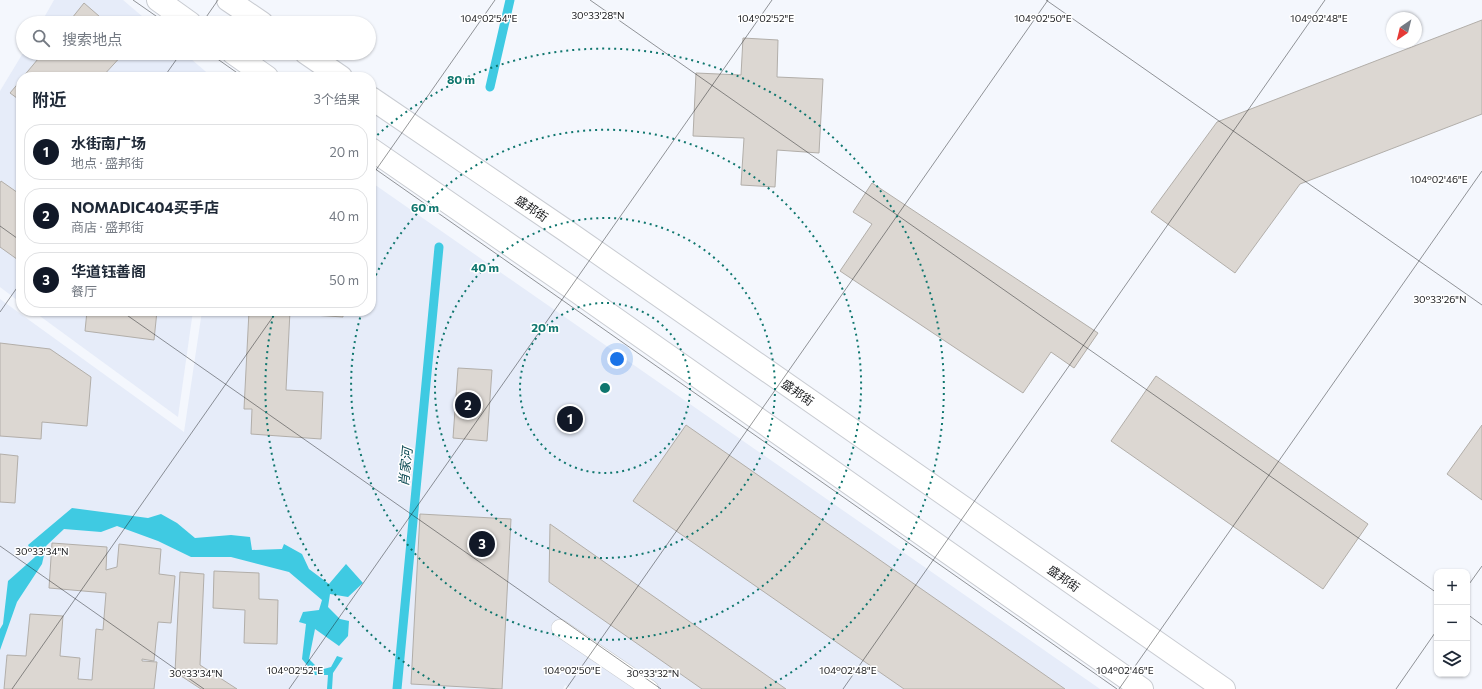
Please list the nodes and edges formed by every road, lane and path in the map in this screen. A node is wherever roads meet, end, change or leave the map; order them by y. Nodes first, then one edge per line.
1 (158, 0) edge
2 (228, 0) edge
3 (180, 16) edge
4 (252, 16) edge
5 (243, 60) edge
6 (316, 60) edge
7 (261, 72) edge
8 (334, 72) edge
9 (376, 101) edge
10 (376, 152) edge
11 (560, 628) dead end
12 (650, 689) edge
13 (1142, 689) edge
14 (1224, 689) edge

1 - 3 street
2 - 4 street
5 - 7 street
6 - 8 street
9 - 14 street, 盛邦街
10 - 13 street
11 - 12 lane

